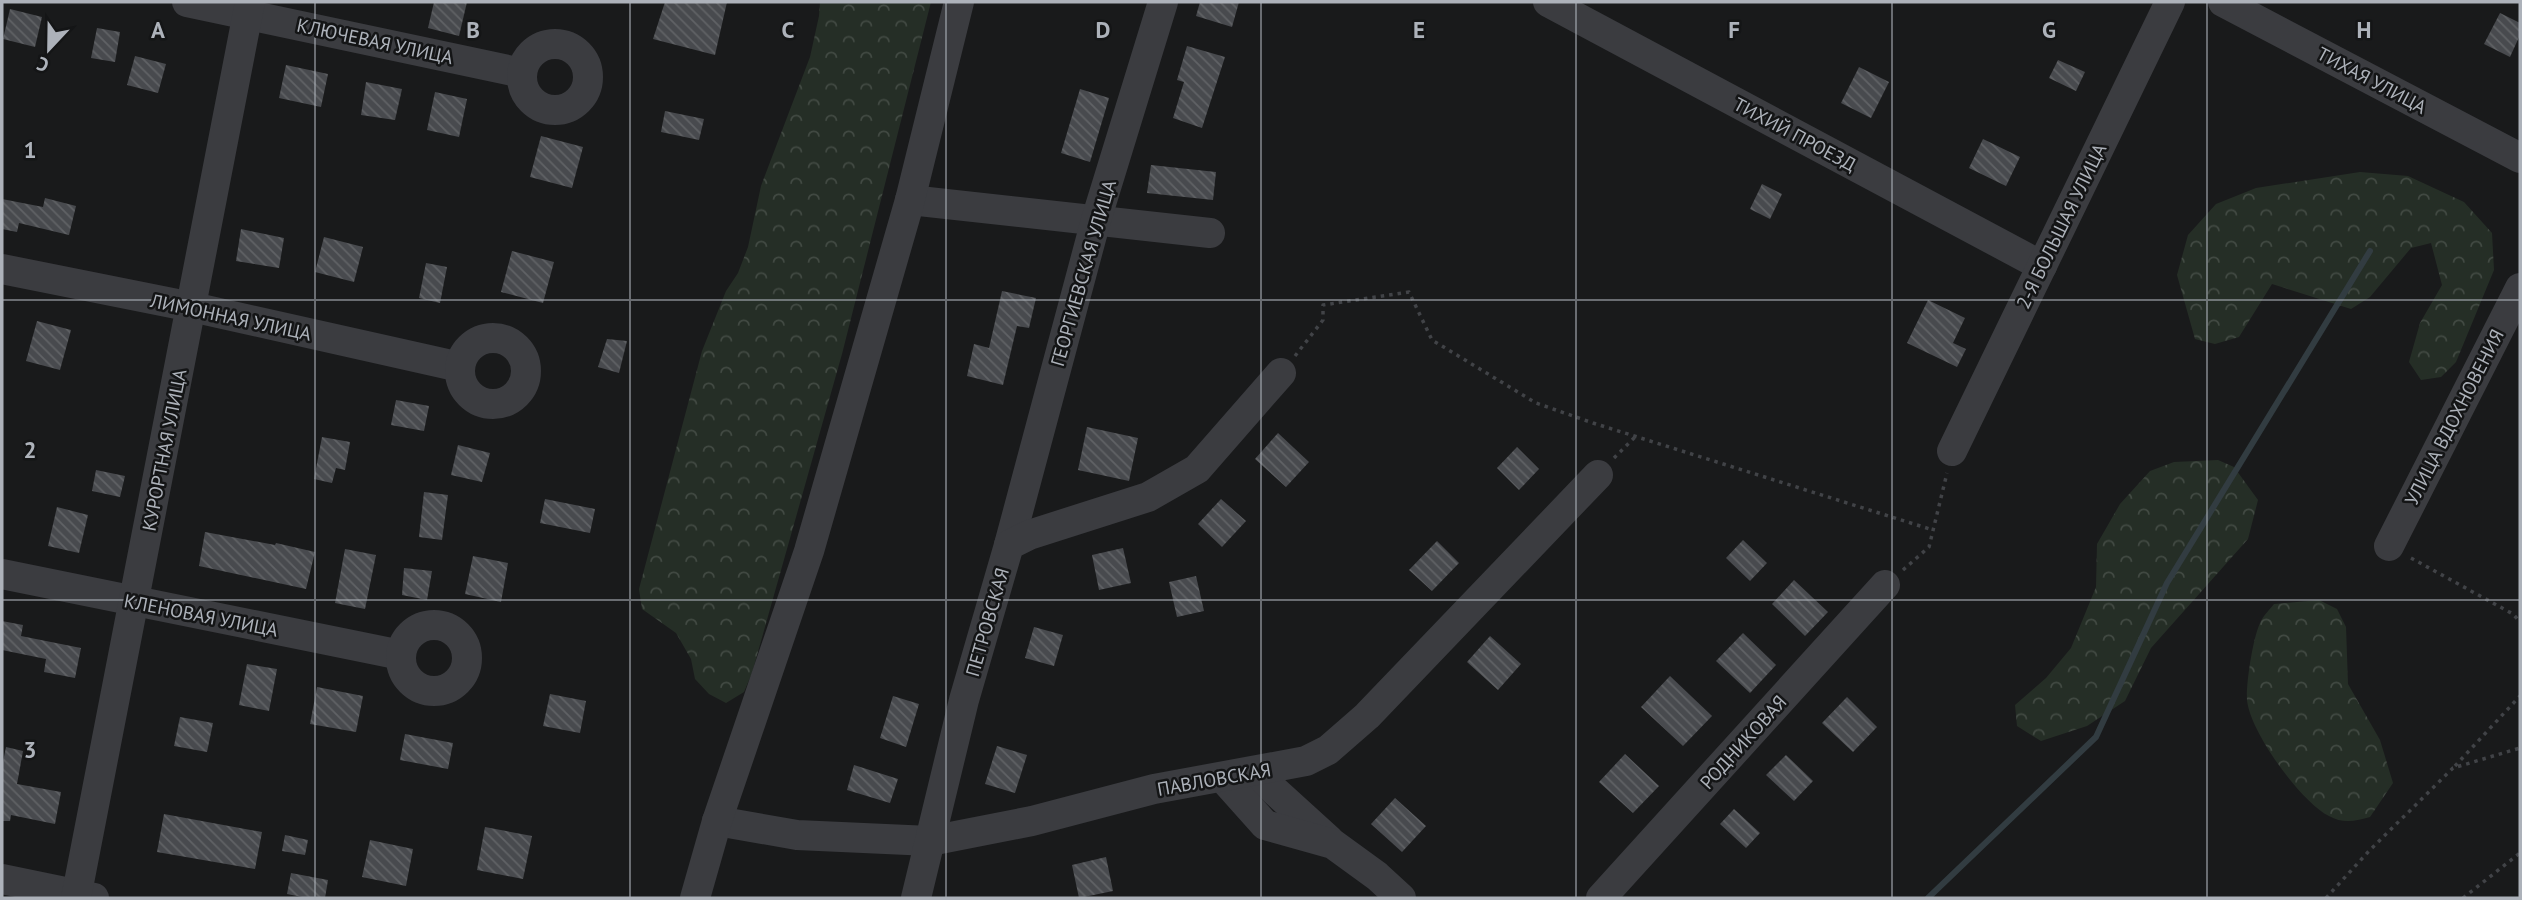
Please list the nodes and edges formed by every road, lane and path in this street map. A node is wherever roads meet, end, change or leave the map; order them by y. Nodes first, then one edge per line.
1 (187, 2) edge
2 (959, 2) edge
3 (1163, 2) edge
4 (1548, 2) edge
5 (2170, 2) edge
6 (2223, 2) edge
7 (249, 8) edge
8 (522, 74) dead end
9 (2520, 158) edge
10 (910, 200) junction
11 (1096, 220) junction
12 (1210, 233) dead end
13 (2042, 266) junction
14 (2, 269) edge
15 (2520, 288) edge
16 (192, 307) junction
17 (460, 368) dead end
18 (1281, 373) joint
19 (1635, 437) junction
20 (1952, 451) joint
21 (1598, 475) joint
22 (1933, 530) junction
23 (1009, 545) junction
24 (2389, 546) joint
25 (2, 574) edge
26 (1885, 585) joint
27 (134, 601) junction
28 (2520, 622) edge
29 (401, 655) dead end
30 (2520, 696) edge
31 (2520, 748) edge
32 (2453, 768) junction
33 (1254, 772) junction
34 (1223, 778) junction
35 (717, 821) junction
36 (930, 841) junction
37 (1334, 844) junction
38 (2520, 853) edge
39 (2, 879) edge
40 (82, 897) edge
41 (695, 898) edge
42 (916, 898) edge
43 (1401, 898) edge
44 (1601, 898) edge
45 (2326, 898) edge
46 (2463, 898) edge

1 - 7 street, КЛЮЧЕВАЯ УЛИЦА
2 - 10 street
3 - 11 street, ГЕОРГИЕВСКАЯ УЛИЦА
4 - 13 street, ТИХИЙ ПРОЕЗД
5 - 13 street, 2-Я БОЛЬШАЯ УЛИЦА
6 - 9 street, ТИХАЯ УЛИЦА
7 - 8 street, КЛЮЧЕВАЯ УЛИЦА
7 - 16 street, КУРОРТНАЯ УЛИЦА
10 - 11 street
10 - 35 street
11 - 12 street
11 - 23 street, ГЕОРГИЕВСКАЯ УЛИЦА
13 - 20 street, 2-Я БОЛЬШАЯ УЛИЦА
14 - 16 street, ЛИМОННАЯ УЛИЦА
15 - 24 street, УЛИЦА ВДОХНОВЕНИЯ
16 - 17 street, ЛИМОННАЯ УЛИЦА
16 - 27 street, КУРОРТНАЯ УЛИЦА
18 - 19 path
18 - 23 street, ПЕТРОВСКАЯ
19 - 21 path
19 - 22 path
20 - 22 path
21 - 33 street, ПАВЛОВСКАЯ
22 - 26 path
23 - 36 street, ПЕТРОВСКАЯ
24 - 28 path
25 - 27 street, КЛЕНОВАЯ УЛИЦА
26 - 44 street, РОДНИКОВАЯ
27 - 29 street, КЛЕНОВАЯ УЛИЦА
27 - 40 street, КУРОРТНАЯ УЛИЦА
30 - 32 path
31 - 32 path
32 - 45 path
33 - 34 street, ПАВЛОВСКАЯ
33 - 37 street
34 - 36 street, ПАВЛОВСКАЯ
34 - 37 street
35 - 36 street, ПАВЛОВСКАЯ
35 - 41 street
36 - 42 street, ПЕТРОВСКАЯ
37 - 43 street
38 - 46 path
39 - 40 street

